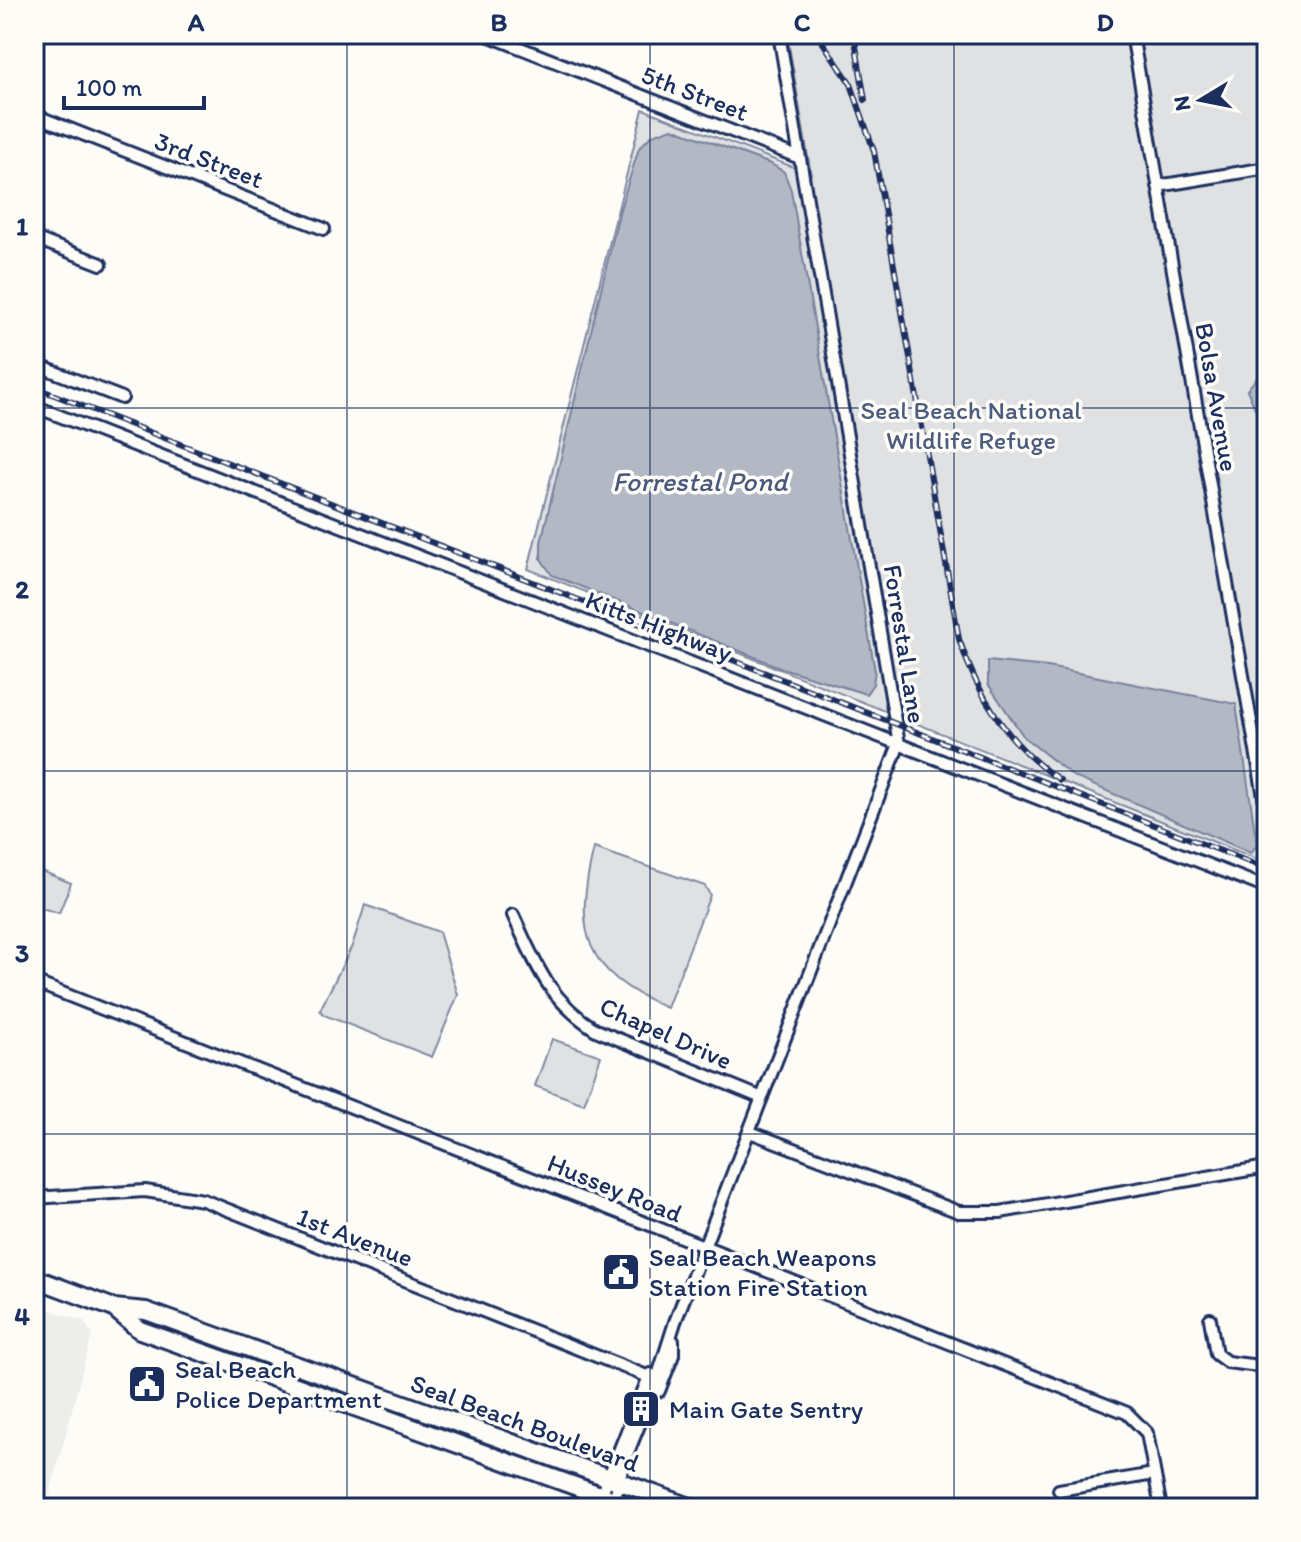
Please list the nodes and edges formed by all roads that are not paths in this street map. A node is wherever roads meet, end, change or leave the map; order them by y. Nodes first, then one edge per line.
1 (485, 34) edge
2 (779, 34) edge
3 (1132, 34) edge
4 (34, 115) edge
5 (800, 158) junction
6 (1267, 168) edge
7 (1158, 186) junction
8 (324, 229) dead end
9 (34, 238) edge
10 (101, 264) dead end
11 (34, 364) edge
12 (122, 398) dead end
13 (34, 406) edge
14 (899, 744) junction
15 (1267, 814) edge
16 (1267, 888) edge
17 (513, 915) dead end
18 (34, 982) edge
19 (762, 1098) junction
20 (750, 1132) junction
21 (1267, 1167) edge
22 (34, 1198) edge
23 (704, 1248) junction
24 (34, 1278) edge
25 (114, 1308) junction
26 (1210, 1319) dead end
27 (674, 1328) junction
28 (1267, 1367) edge
29 (649, 1377) junction
30 (1154, 1474) junction
31 (615, 1480) junction
32 (1059, 1490) dead end
33 (606, 1503) edge
34 (636, 1508) edge
35 (693, 1508) edge
36 (1161, 1508) edge

1 - 5 street, 5th Street
2 - 5 street, Forrestal Lane
3 - 7 street, Bolsa Avenue
4 - 8 street, 3rd Street
5 - 14 street, Forrestal Lane
6 - 7 street
7 - 15 street, Bolsa Avenue
9 - 10 street
11 - 12 street
13 - 14 street, Kitts Highway
14 - 16 street, Kitts Highway
14 - 19 street, Forrestal Lane
17 - 19 street, Chapel Drive
18 - 23 street, Hussey Road
19 - 20 street, Forrestal Lane
20 - 21 street
20 - 23 street, Forrestal Lane
22 - 29 street, 1st Avenue
23 - 27 street, Forrestal Lane
23 - 30 street, Hussey Road
24 - 25 main road, Seal Beach Boulevard
25 - 31 main road, Seal Beach Boulevard
25 - 33 main road, Seal Beach Boulevard
26 - 28 street
27 - 29 street, Forrestal Lane
27 - 31 street, Forrestal Lane
29 - 31 street, Forrestal Lane
30 - 32 street
30 - 36 street, Hussey Road
31 - 33 street
31 - 35 main road, Seal Beach Boulevard
33 - 34 main road, Seal Beach Boulevard

